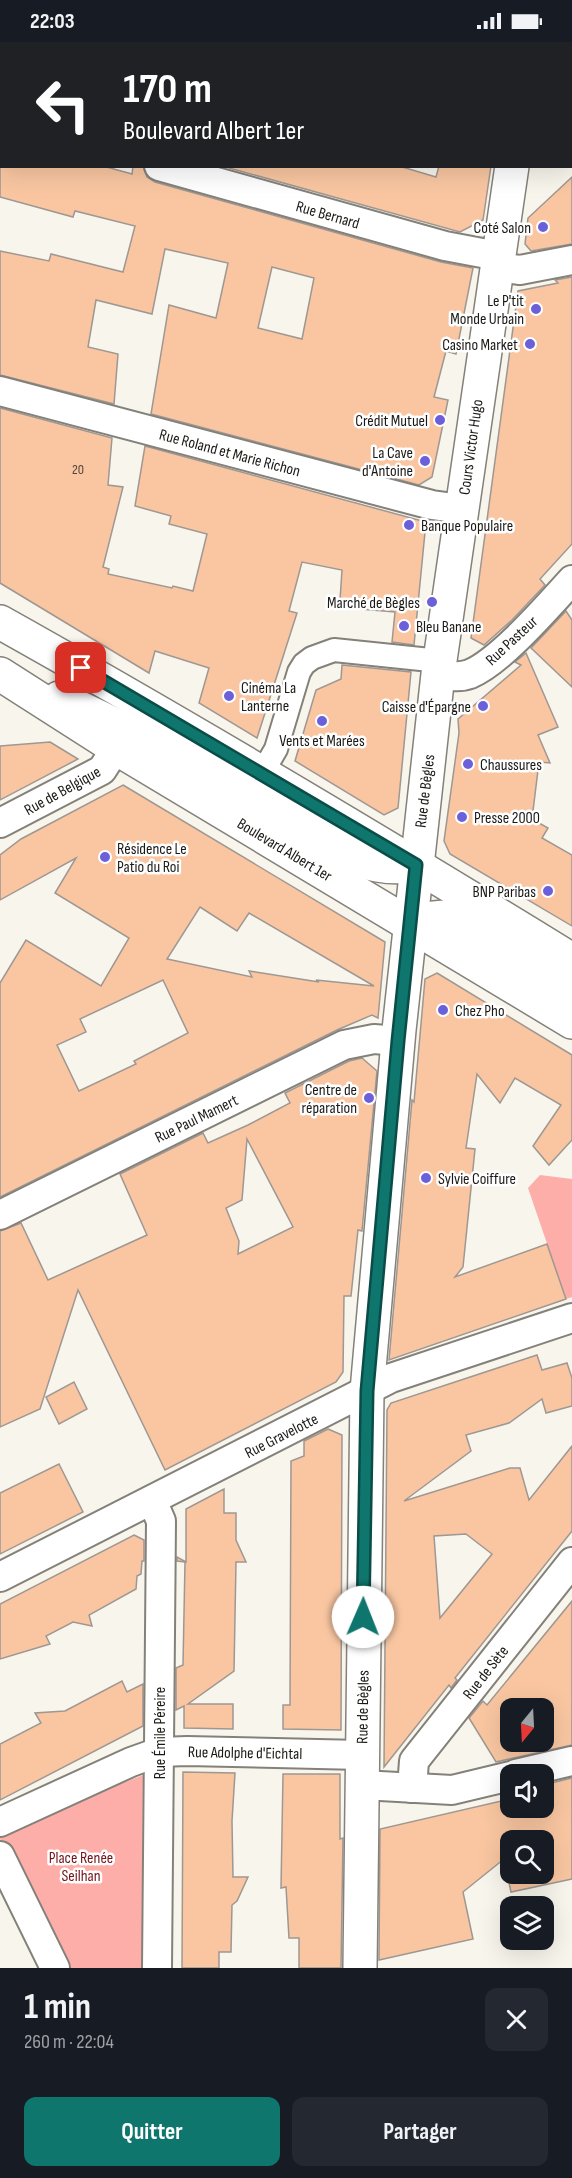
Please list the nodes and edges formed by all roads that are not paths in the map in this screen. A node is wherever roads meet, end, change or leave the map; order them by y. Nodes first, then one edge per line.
1 (166, 168) edge
2 (512, 168) edge
3 (572, 260) edge
4 (497, 261) junction
5 (0, 392) edge
6 (461, 509) junction
7 (572, 580) edge
8 (0, 622) edge
9 (439, 667) junction
10 (0, 672) edge
11 (431, 728) joint
12 (116, 748) junction
13 (262, 773) junction
14 (0, 823) edge
15 (416, 865) junction
16 (410, 925) junction
17 (572, 960) edge
18 (572, 990) edge
19 (572, 1022) edge
20 (398, 1041) junction
21 (0, 1215) edge
22 (572, 1318) edge
23 (367, 1391) junction
24 (152, 1500) junction
25 (572, 1562) edge
26 (0, 1577) edge
27 (159, 1752) junction
28 (572, 1761) edge
29 (554, 1765) edge
30 (361, 1770) junction
31 (500, 1778) edge
32 (412, 1788) junction
33 (0, 1822) edge
34 (0, 1856) edge
35 (55, 1968) edge
36 (157, 1968) edge
37 (360, 1968) edge

1 - 4 street, Rue Bernard
2 - 4 street, Cours Victor Hugo
3 - 4 street, Rue Bernard
4 - 6 street, Cours Victor Hugo
5 - 6 street, Rue Roland et Marie Richon
6 - 9 street, Cours Victor Hugo
7 - 9 street, Rue Pasteur
8 - 13 street
9 - 11 street, Cours Victor Hugo
9 - 13 street
10 - 12 street, Boulevard Albert 1er
10 - 15 street
11 - 15 street, Rue de Bègles
12 - 14 street, Rue de Belgique
12 - 16 street, Boulevard Albert 1er
13 - 15 street
15 - 16 street, Rue de Bègles
15 - 17 street
16 - 18 street
16 - 19 street, Boulevard Albert 1er
16 - 20 street, Rue de Bègles
20 - 21 street, Rue Paul Mamert
20 - 23 street, Rue de Bègles
22 - 23 street, Rue Gravelotte
23 - 24 street, Rue Gravelotte
23 - 30 street, Rue de Bègles
24 - 26 street, Rue Gravelotte
24 - 27 street, Rue Émile Péreire
25 - 32 street, Rue de Sète
27 - 30 street, Rue Adolphe d'Eichtal
27 - 33 street, Rue Adolphe d'Eichtal
27 - 36 street, Rue Émile Péreire
28 - 29 street
30 - 32 street, Rue Adolphe d'Eichtal
30 - 37 street, Rue de Bègles
31 - 32 street, Rue Adolphe d'Eichtal
34 - 35 street

